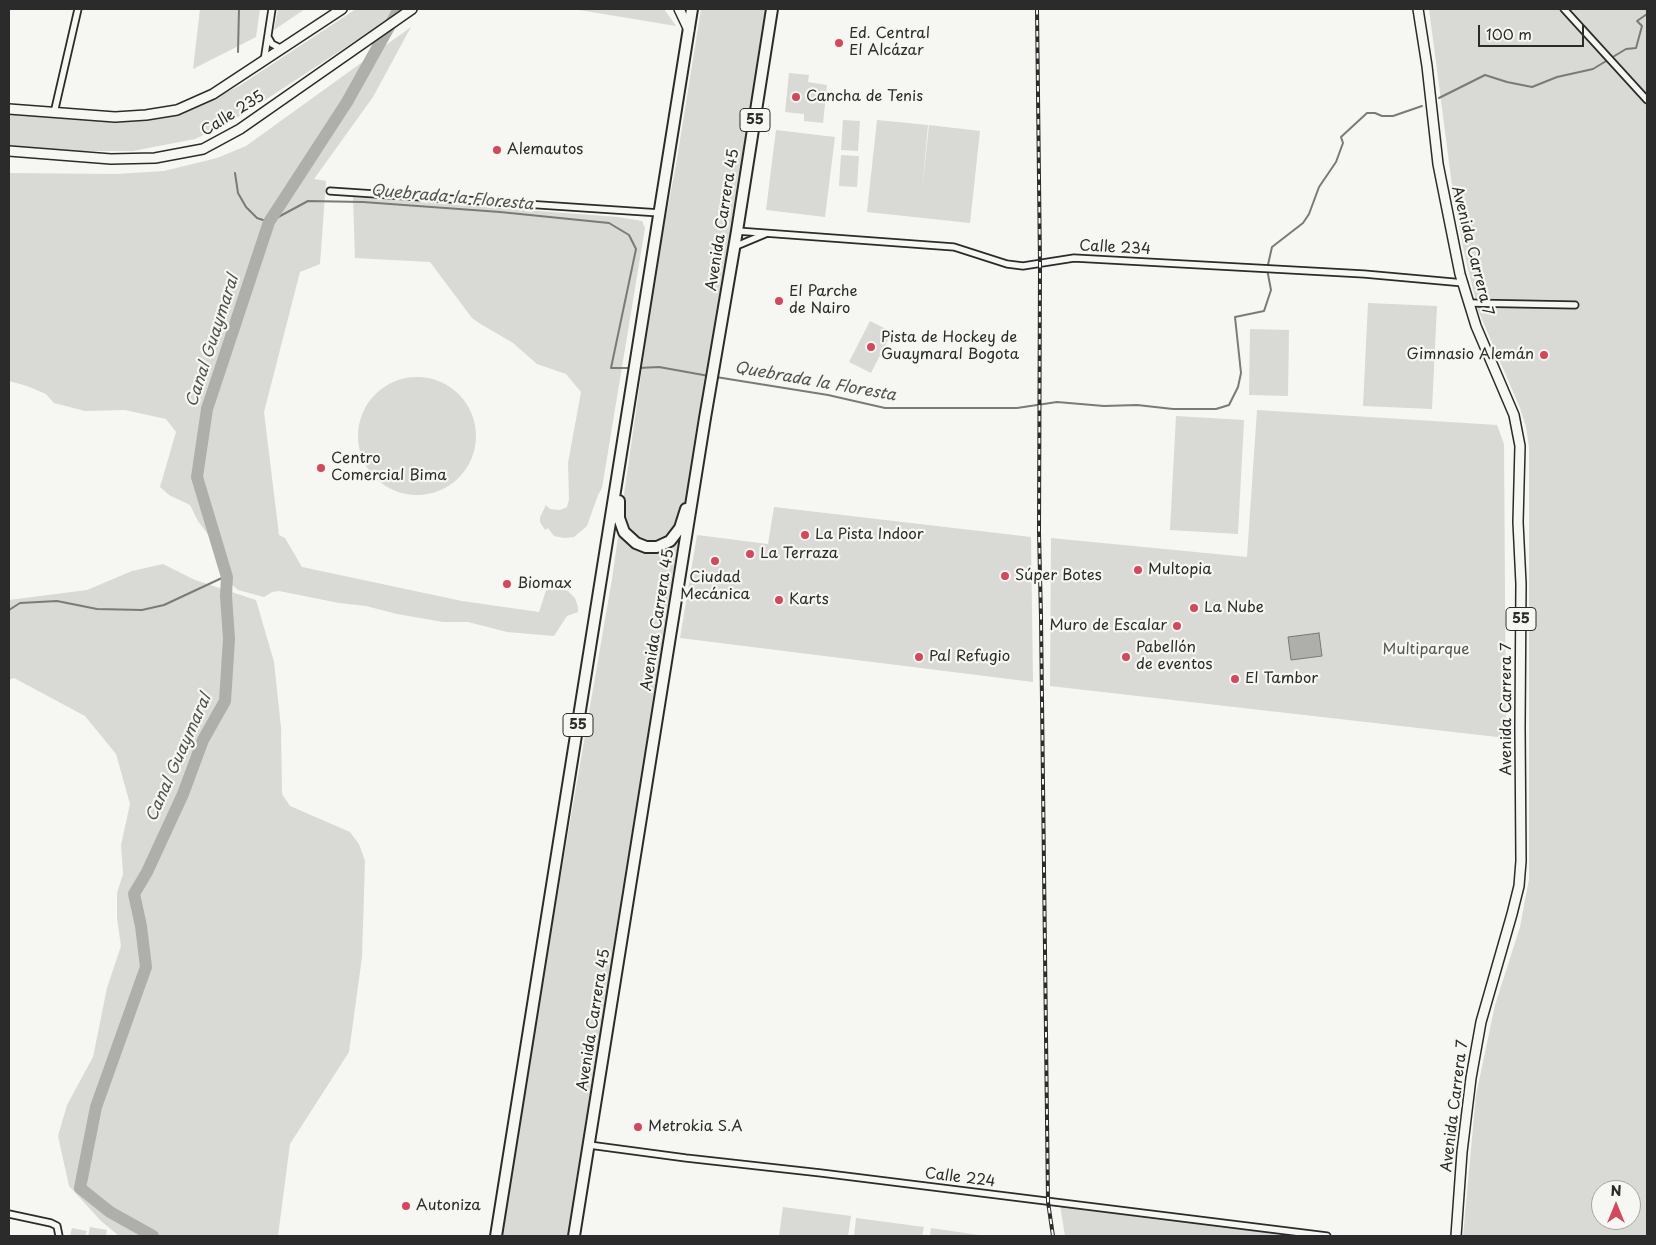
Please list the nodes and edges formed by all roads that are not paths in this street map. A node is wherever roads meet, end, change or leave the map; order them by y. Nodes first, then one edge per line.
1 (78, 9) edge
2 (272, 9) edge
3 (342, 9) edge
4 (412, 9) edge
5 (679, 9) edge
6 (692, 9) edge
7 (772, 9) edge
8 (1418, 9) edge
9 (1564, 9) edge
10 (689, 30) junction
11 (268, 33) junction
12 (282, 49) junction
13 (264, 61) junction
14 (1647, 100) edge
15 (9, 109) edge
16 (54, 113) junction
17 (9, 151) edge
18 (330, 192) dead end
19 (660, 213) junction
20 (738, 231) junction
21 (767, 234) junction
22 (734, 247) junction
23 (1464, 283) junction
24 (1470, 303) junction
25 (1575, 305) dead end
26 (623, 448) junction
27 (698, 466) junction
28 (589, 1145) junction
29 (9, 1214) edge
30 (59, 1236) edge
31 (496, 1236) edge
32 (574, 1236) edge
33 (1327, 1236) edge
34 (1456, 1236) edge

1 - 16 street
2 - 11 street
3 - 12 main road, Calle 235
4 - 17 main road, Calle 235
5 - 10 main road
6 - 10 highway, 55
7 - 20 highway, Avenida Carrera 45 / 55
8 - 23 main road, Avenida Carrera 7 / 55
9 - 14 street
10 - 19 highway, 55
11 - 12 street
11 - 13 street
12 - 13 main road, Calle 235
13 - 16 main road, Calle 235
15 - 16 main road, Calle 235
18 - 19 street
19 - 26 highway, 55
20 - 21 street, Calle 234
20 - 22 highway, Avenida Carrera 45 / 55
21 - 22 street
21 - 23 street, Calle 234
22 - 27 highway, Avenida Carrera 45 / 55
23 - 24 main road, Avenida Carrera 7 / 55
24 - 25 street
24 - 34 main road, Avenida Carrera 7 / 55
26 - 27 highway
26 - 31 highway, 55
27 - 28 highway, Avenida Carrera 45 / 55
28 - 32 highway, Avenida Carrera 45 / 55
28 - 33 street, Calle 224
29 - 30 street

